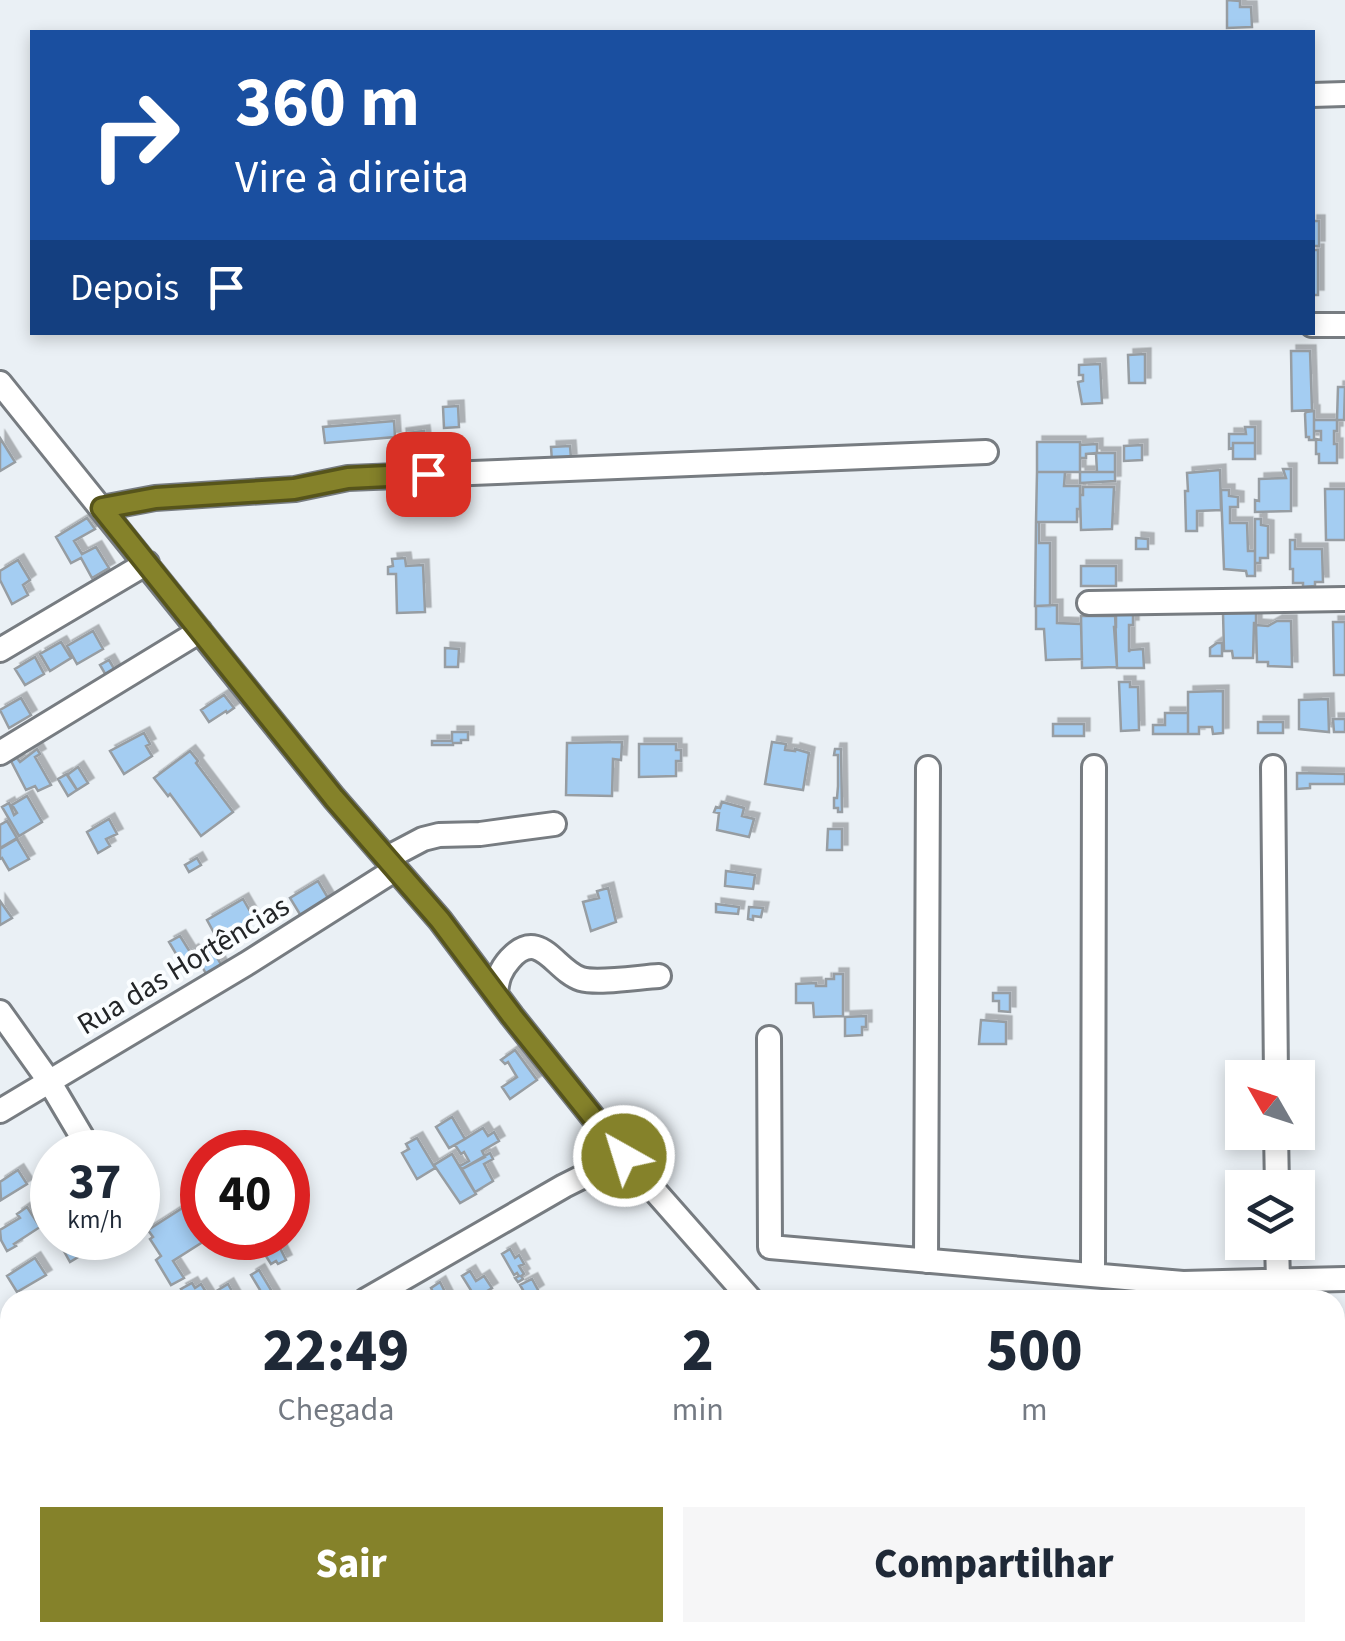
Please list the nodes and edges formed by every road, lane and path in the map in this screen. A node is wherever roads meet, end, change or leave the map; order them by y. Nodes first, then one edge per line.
1 (1345, 94) edge
2 (1315, 95) edge
3 (1345, 325) edge
4 (1315, 326) edge
5 (0, 382) edge
6 (986, 452) dead end
7 (102, 508) junction
8 (146, 563) junction
9 (1345, 598) edge
10 (1090, 602) dead end
11 (200, 631) junction
12 (0, 650) edge
13 (0, 754) edge
14 (1274, 766) dead end
15 (1094, 767) dead end
16 (928, 768) dead end
17 (554, 824) dead end
18 (392, 864) junction
19 (659, 976) dead end
20 (496, 994) junction
21 (0, 1012) edge
22 (769, 1038) dead end
23 (1276, 1060) edge
24 (49, 1081) junction
25 (0, 1110) edge
26 (78, 1130) edge
27 (624, 1156) junction
28 (926, 1260) junction
29 (1277, 1260) edge
30 (1094, 1275) junction
31 (1345, 1280) edge
32 (1278, 1281) junction
33 (383, 1290) edge
34 (742, 1290) edge

1 - 2 street
3 - 4 street
5 - 7 street
6 - 7 street
7 - 8 street
8 - 11 street
8 - 12 street
9 - 10 street
11 - 13 street
11 - 18 street
14 - 23 street
15 - 30 street
16 - 28 street
17 - 18 street, Rua das Hortências
18 - 20 street
18 - 24 street, Rua das Hortências
19 - 20 street
20 - 27 street
21 - 24 street
22 - 28 street
24 - 25 street, Rua das Hortências
24 - 26 street
27 - 33 street
27 - 34 street
28 - 30 street
29 - 32 street
30 - 32 street
31 - 32 street

